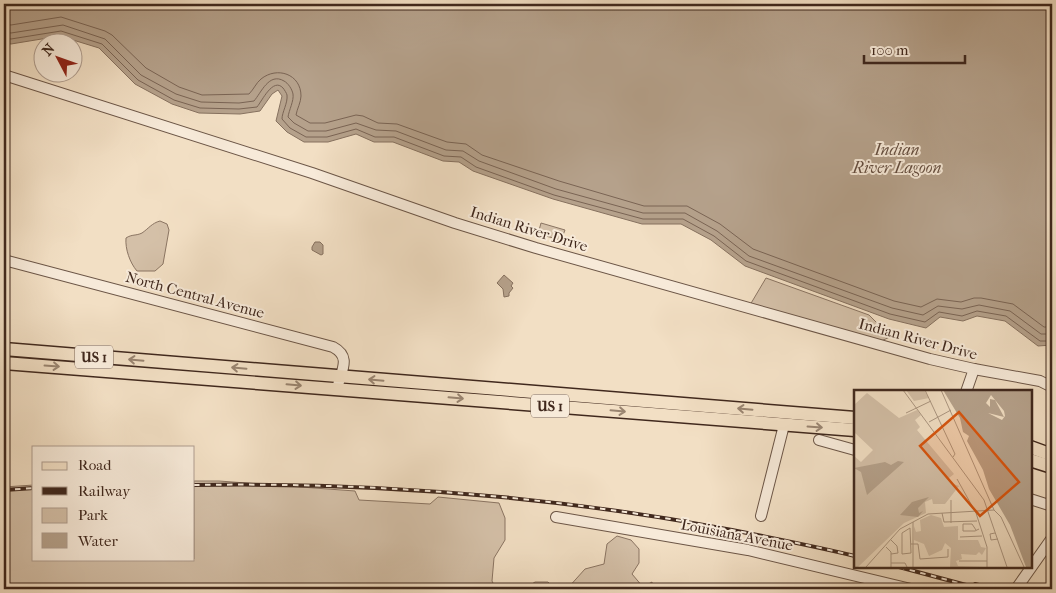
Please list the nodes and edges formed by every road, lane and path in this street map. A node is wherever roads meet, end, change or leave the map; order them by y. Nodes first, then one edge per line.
1 (4, 75) edge
2 (4, 260) edge
3 (4, 349) edge
4 (4, 363) edge
5 (974, 369) junction
6 (183, 370) junction
7 (339, 383) junction
8 (1052, 387) edge
9 (967, 390) edge
10 (782, 418) junction
11 (854, 418) edge
12 (854, 430) edge
13 (819, 440) dead end
14 (1031, 447) edge
15 (854, 450) edge
16 (1052, 455) edge
17 (1031, 460) edge
18 (1052, 467) edge
19 (1031, 499) edge
20 (1052, 506) edge
21 (762, 516) dead end
22 (556, 517) dead end
23 (1052, 538) edge
24 (1031, 568) edge
25 (1031, 568) edge
26 (911, 589) edge
27 (1016, 589) edge

1 - 5 street, Indian River Drive
2 - 7 street, North Central Avenue
6 -> 3 main road, US 1
4 -> 6 main road, US 1
5 - 8 street, Indian River Drive
5 - 9 street
6 - 7 main road, US 1
10 -> 7 main road, US 1
7 -> 10 main road, US 1
10 - 11 main road
10 -> 12 main road, US 1
10 - 21 street
13 - 15 street
14 - 16 main road
17 - 18 main road
19 - 20 street
22 - 26 street, Louisiana Avenue
23 - 25 street
24 - 27 street

